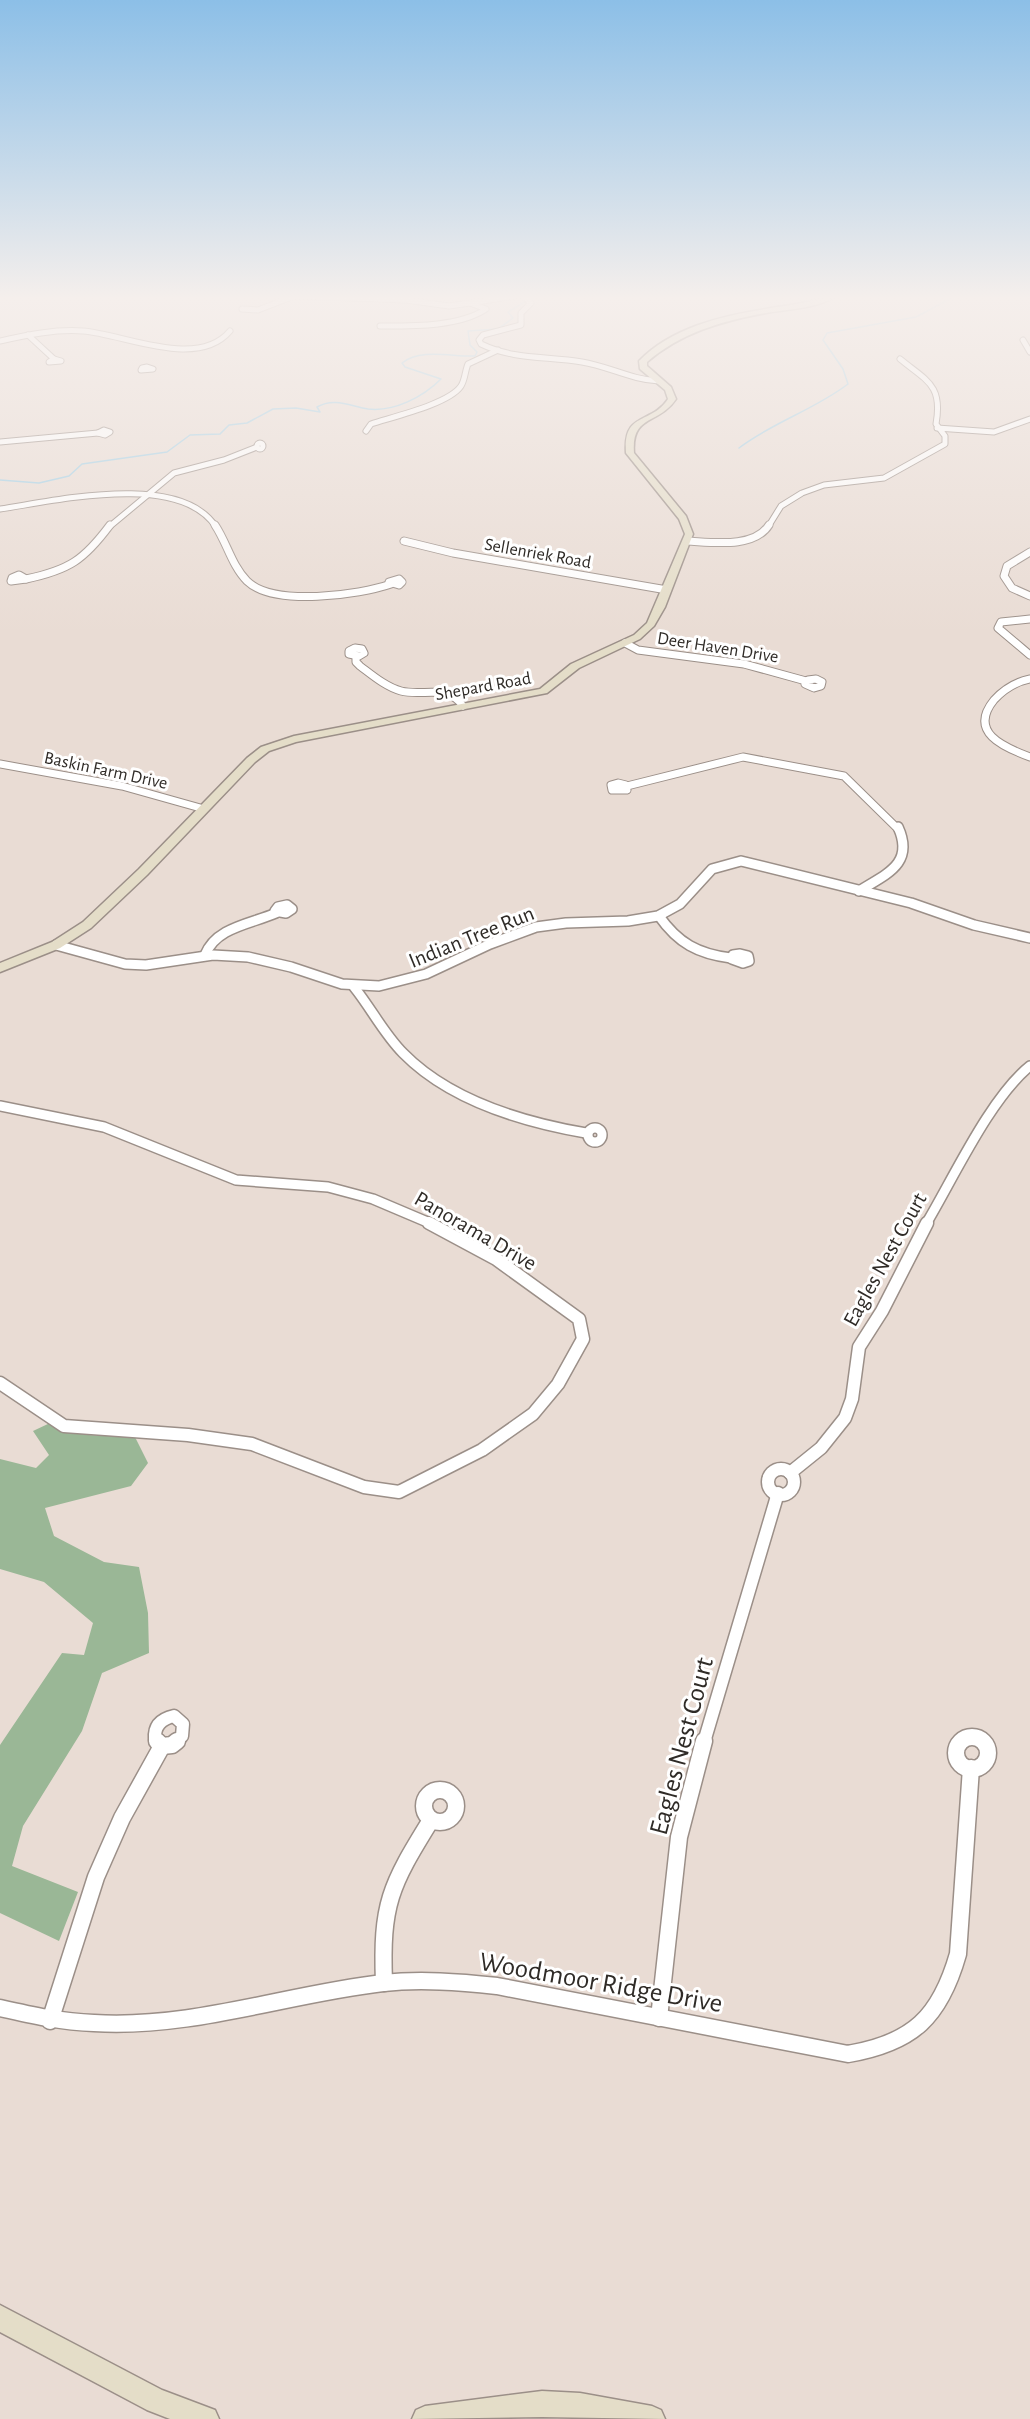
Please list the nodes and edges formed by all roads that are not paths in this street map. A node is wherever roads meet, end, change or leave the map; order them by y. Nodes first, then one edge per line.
1 (418, 408) edge
2 (664, 408) edge
3 (938, 408) edge
4 (1030, 419) edge
5 (937, 428) junction
6 (366, 431) dead end
7 (98, 433) dead end
8 (0, 442) edge
9 (257, 447) dead end
10 (145, 496) junction
11 (0, 508) edge
12 (687, 540) junction
13 (404, 541) dead end
14 (1030, 552) edge
15 (26, 579) dead end
16 (391, 584) dead end
17 (667, 590) junction
18 (1030, 596) edge
19 (1030, 619) edge
20 (625, 644) junction
21 (1030, 655) edge
22 (356, 656) dead end
23 (1030, 679) edge
24 (806, 681) dead end
25 (463, 706) junction
26 (1030, 757) edge
27 (0, 764) edge
28 (627, 786) dead end
29 (204, 809) junction
30 (859, 891) junction
31 (276, 913) dead end
32 (659, 916) junction
33 (70, 937) junction
34 (1030, 938) edge
35 (56, 945) junction
36 (80, 952) junction
37 (205, 955) junction
38 (731, 958) dead end
39 (0, 968) edge
40 (354, 987) junction
41 (1030, 1066) edge
42 (0, 1106) edge
43 (586, 1133) dead end
44 (0, 1383) edge
45 (790, 1473) junction
46 (778, 1493) junction
47 (162, 1746) dead end
48 (971, 1768) dead end
49 (431, 1820) dead end
50 (384, 1983) junction
51 (0, 2008) edge
52 (659, 2018) junction
53 (50, 2021) junction
54 (0, 2318) edge
55 (206, 2419) edge
56 (425, 2419) edge
57 (652, 2419) edge

1 - 6 street
2 - 12 street
3 - 5 street
4 - 5 street
5 - 12 street
7 - 8 street
9 - 10 street
10 - 11 street
10 - 15 street
10 - 16 street
12 - 17 street, Shepard Road
13 - 17 street, Sellenriek Road
14 - 18 street
17 - 20 street, Shepard Road
19 - 21 street
20 - 24 street, Deer Haven Drive
20 - 25 street, Shepard Road
22 - 25 street
23 - 26 street
25 - 29 street, Shepard Road
27 - 29 street, Baskin Farm Drive
28 - 30 street
29 - 33 street, Shepard Road
30 - 32 street, Indian Tree Run
30 - 34 street, Indian Tree Run
31 - 37 street
32 - 38 street
32 - 40 street, Indian Tree Run
33 - 35 street, Shepard Road
33 - 36 street
35 - 36 street, Indian Tree Run
35 - 39 street, Shepard Road
36 - 37 street, Indian Tree Run
37 - 40 street, Indian Tree Run
40 - 43 street
41 - 45 street, Eagles Nest Court
42 - 44 street, Panorama Drive
45 - 46 street, Eagles Nest Court
45 - 46 street, Eagles Nest Court
46 - 52 street, Eagles Nest Court
47 - 53 street
48 - 52 street, Woodmoor Ridge Drive
49 - 50 street
50 - 52 street, Woodmoor Ridge Drive
50 - 53 street, Woodmoor Ridge Drive
51 - 53 street, Woodmoor Ridge Drive
54 - 55 street
56 - 57 street

